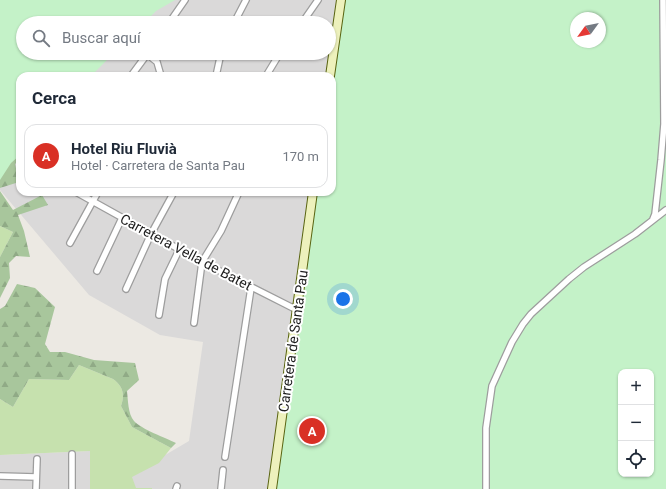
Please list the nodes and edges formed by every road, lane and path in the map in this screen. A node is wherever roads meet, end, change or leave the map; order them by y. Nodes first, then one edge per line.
1 (185, 0) edge
2 (246, 0) edge
3 (318, 0) edge
4 (341, 0) edge
5 (663, 0) edge
6 (174, 16) edge
7 (238, 16) edge
8 (307, 16) edge
9 (336, 35) edge
10 (142, 60) edge
11 (155, 60) edge
12 (219, 60) edge
13 (276, 60) edge
14 (332, 60) edge
15 (134, 72) edge
16 (160, 72) edge
17 (217, 72) edge
18 (268, 72) edge
19 (331, 72) edge
20 (82, 196) edge
21 (96, 196) edge
22 (172, 196) edge
23 (237, 196) edge
24 (313, 196) edge
25 (92, 202) junction
26 (666, 210) edge
27 (122, 218) junction
28 (652, 221) junction
29 (151, 234) junction
30 (70, 243) dead end
31 (179, 250) junction
32 (202, 262) junction
33 (97, 271) dead end
34 (251, 288) junction
35 (126, 289) dead end
36 (297, 310) junction
37 (159, 315) dead end
38 (194, 323) dead end
39 (72, 454) dead end
40 (225, 457) dead end
41 (36, 459) dead end
42 (223, 470) dead end
43 (0, 476) edge
44 (36, 477) junction
45 (36, 489) edge
46 (72, 489) edge
47 (220, 489) edge
48 (272, 489) edge
49 (486, 489) edge

1 - 6 street
2 - 7 street
3 - 8 street
4 - 9 main road
5 - 28 street
10 - 15 street
11 - 16 street
12 - 17 street
13 - 18 street
14 - 19 main road
20 - 25 street, Carretera Vella de Batet
21 - 25 street
22 - 29 street
23 - 32 street
24 - 36 main road, Carretera de Santa Pau
25 - 27 street, Carretera Vella de Batet
25 - 30 street
26 - 28 street
27 - 29 street, Carretera Vella de Batet
27 - 33 street
28 - 49 street
29 - 31 street, Carretera Vella de Batet
29 - 35 street
31 - 32 street, Carretera Vella de Batet
31 - 37 street
32 - 34 street, Carretera Vella de Batet
32 - 38 street
34 - 36 street, Carretera Vella de Batet
34 - 40 street
36 - 48 main road, Carretera de Santa Pau
39 - 46 street
41 - 44 street
42 - 47 street
43 - 44 street
44 - 45 street

